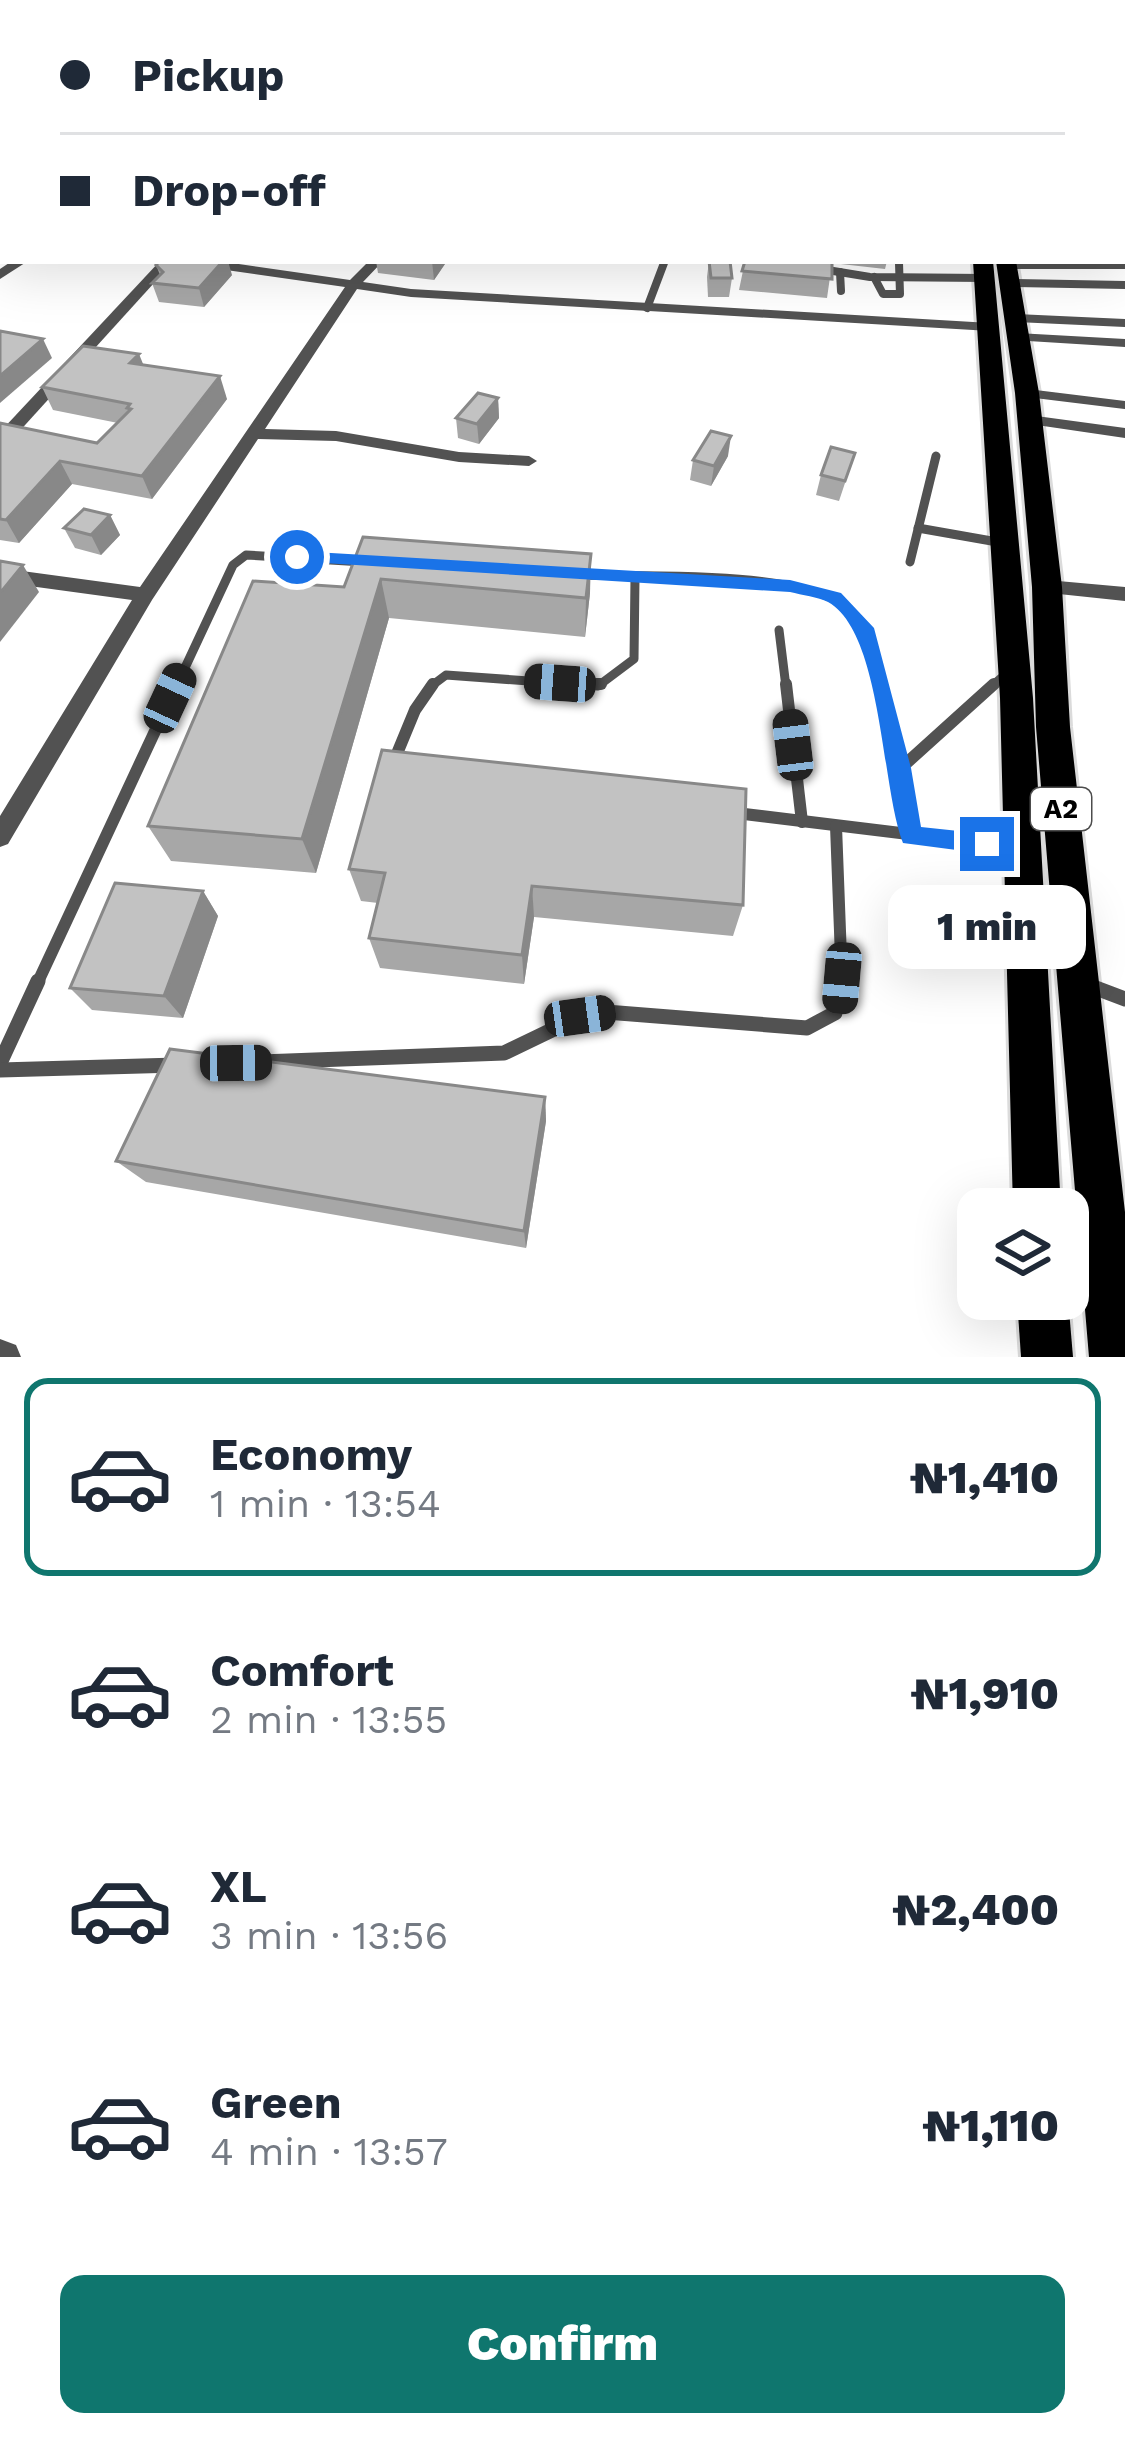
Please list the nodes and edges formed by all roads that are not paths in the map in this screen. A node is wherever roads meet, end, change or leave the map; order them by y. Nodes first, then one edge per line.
1 (164, 264) edge
2 (212, 264) edge
3 (373, 264) edge
4 (664, 264) edge
5 (900, 264) edge
6 (1066, 264) edge
7 (934, 266) dead end
8 (817, 268) edge
9 (840, 272) junction
10 (874, 277) junction
11 (903, 278) junction
12 (940, 278) junction
13 (354, 284) junction
14 (1125, 285) edge
15 (841, 291) dead end
16 (1002, 291) edge
17 (647, 308) junction
18 (1125, 322) edge
19 (1125, 343) edge
20 (1125, 405) edge
21 (1028, 407) junction
22 (1125, 433) edge
23 (250, 434) junction
24 (0, 442) edge
25 (936, 456) dead end
26 (529, 461) dead end
27 (918, 528) junction
28 (1006, 544) junction
29 (910, 562) dead end
30 (382, 563) edge
31 (566, 574) edge
32 (0, 575) edge
33 (634, 578) junction
34 (1047, 586) junction
35 (1125, 594) edge
36 (145, 596) junction
37 (779, 630) dead end
38 (1014, 667) junction
39 (901, 768) junction
40 (423, 774) edge
41 (731, 813) edge
42 (802, 822) junction
43 (836, 826) junction
44 (911, 836) junction
45 (0, 837) edge
46 (1024, 848) junction
47 (1079, 982) junction
48 (1125, 999) edge
49 (236, 1063) edge
50 (188, 1064) edge
51 (0, 1066) edge
52 (1036, 1188) edge
53 (1044, 1320) edge
54 (1047, 1357) edge
55 (1115, 1357) edge

1 - 24 street
2 - 13 street
3 - 13 street
4 - 17 lane
5 - 11 lane
6 - 16 lane
7 - 12 lane
8 - 9 lane
9 - 10 lane
9 - 15 lane
10 - 11 lane
10 - 11 lane
11 - 12 lane
12 - 16 lane
13 - 17 street
13 - 23 street
14 - 16 lane
16 - 17 street
16 - 18 lane
16 - 19 street
16 - 21 highway, A2
16 - 28 highway, A2
20 - 21 lane
21 - 22 street
21 - 34 highway, A2
23 - 26 street
23 - 36 street
25 - 27 lane
27 - 28 lane
27 - 29 lane
28 - 38 highway, A2
30 - 51 lane
31 - 33 lane
32 - 36 street
33 - 39 lane
33 - 40 lane
34 - 35 street
34 - 47 highway, A2
36 - 45 street
37 - 42 lane
38 - 39 lane
38 - 46 highway, A2
39 - 44 lane
41 - 42 lane
42 - 43 lane
43 - 44 lane
43 - 49 lane
44 - 46 lane
46 - 52 highway, A2
47 - 48 lane
47 - 55 highway, A2
50 - 51 lane
53 - 54 highway

